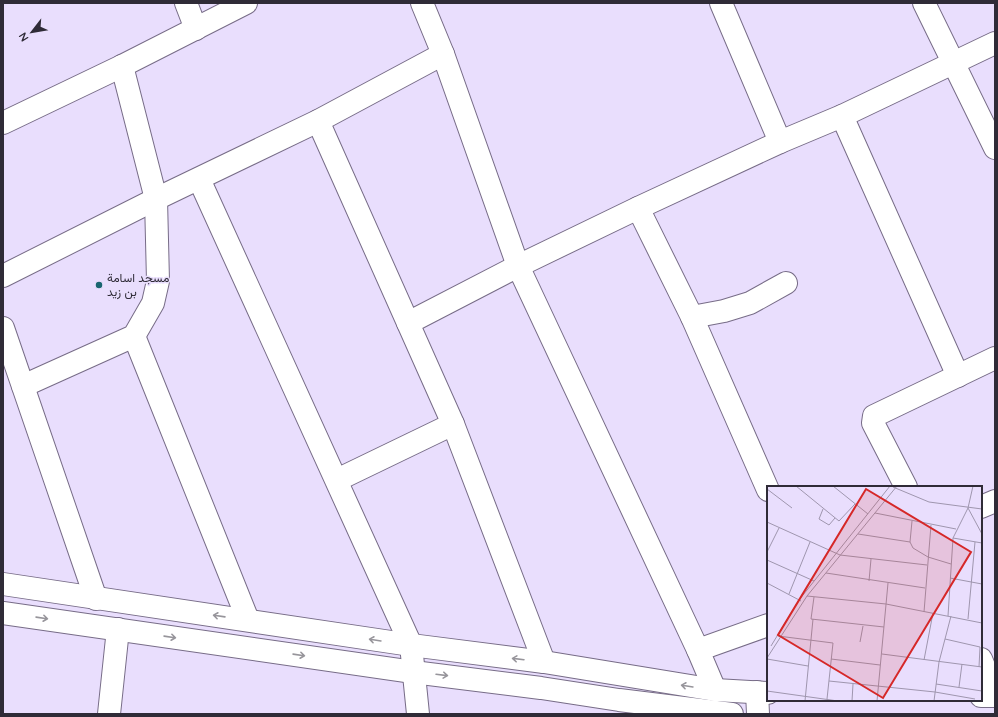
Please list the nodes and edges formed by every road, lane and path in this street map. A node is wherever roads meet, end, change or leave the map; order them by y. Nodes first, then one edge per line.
1 (186, 3) edge
2 (246, 3) edge
3 (423, 3) edge
4 (721, 3) edge
5 (924, 3) edge
6 (196, 29) junction
7 (995, 43) edge
8 (443, 54) junction
9 (953, 63) junction
10 (122, 66) junction
11 (842, 116) junction
12 (318, 120) junction
13 (3, 123) edge
14 (780, 142) junction
15 (995, 148) edge
16 (199, 179) junction
17 (156, 199) junction
18 (638, 208) junction
19 (518, 266) junction
20 (3, 276) edge
21 (786, 283) dead end
22 (692, 317) junction
23 (408, 323) junction
24 (3, 328) edge
25 (134, 336) junction
26 (995, 358) edge
27 (958, 376) junction
28 (23, 386) junction
29 (453, 424) junction
30 (337, 480) junction
31 (905, 486) edge
32 (767, 488) edge
33 (995, 501) edge
34 (982, 507) edge
35 (3, 584) edge
36 (96, 599) junction
37 (3, 613) edge
38 (248, 620) junction
39 (767, 625) edge
40 (118, 629) junction
41 (411, 645) junction
42 (698, 650) junction
43 (544, 662) junction
44 (982, 662) edge
45 (413, 672) junction
46 (715, 690) junction
47 (762, 693) edge
48 (995, 695) edge
49 (982, 696) edge
50 (620, 707) edge
51 (110, 714) edge
52 (418, 714) edge
53 (732, 714) edge
54 (758, 714) edge

1 - 6 street
2 - 6 street
3 - 8 street
4 - 14 street
5 - 9 street
6 - 10 street
7 - 9 street
8 - 12 street
8 - 19 street
9 - 11 street
9 - 15 street
10 - 13 street
10 - 17 street
11 - 14 street
11 - 27 street
12 - 16 street
12 - 23 street
14 - 18 street
16 - 17 street
16 - 30 street
17 - 20 street
17 - 25 street
18 - 19 street
18 - 22 street
19 - 23 street
19 - 42 street
21 - 22 street
22 - 32 street
23 - 29 street
24 - 28 street
25 - 28 street
25 - 38 street
26 - 27 street
27 - 31 street
28 - 36 street
29 - 30 street
29 - 43 street
30 - 41 street
33 - 34 street
35 - 36 street
38 -> 36 street
37 -> 40 street
41 -> 38 street
39 - 42 street
40 -> 45 street
40 - 51 street
43 -> 41 street
41 - 45 street
42 - 46 street
46 -> 43 street
44 - 48 street
45 -> 50 street
45 - 52 street
46 - 47 street
47 - 54 street
48 - 49 street
50 - 53 street

